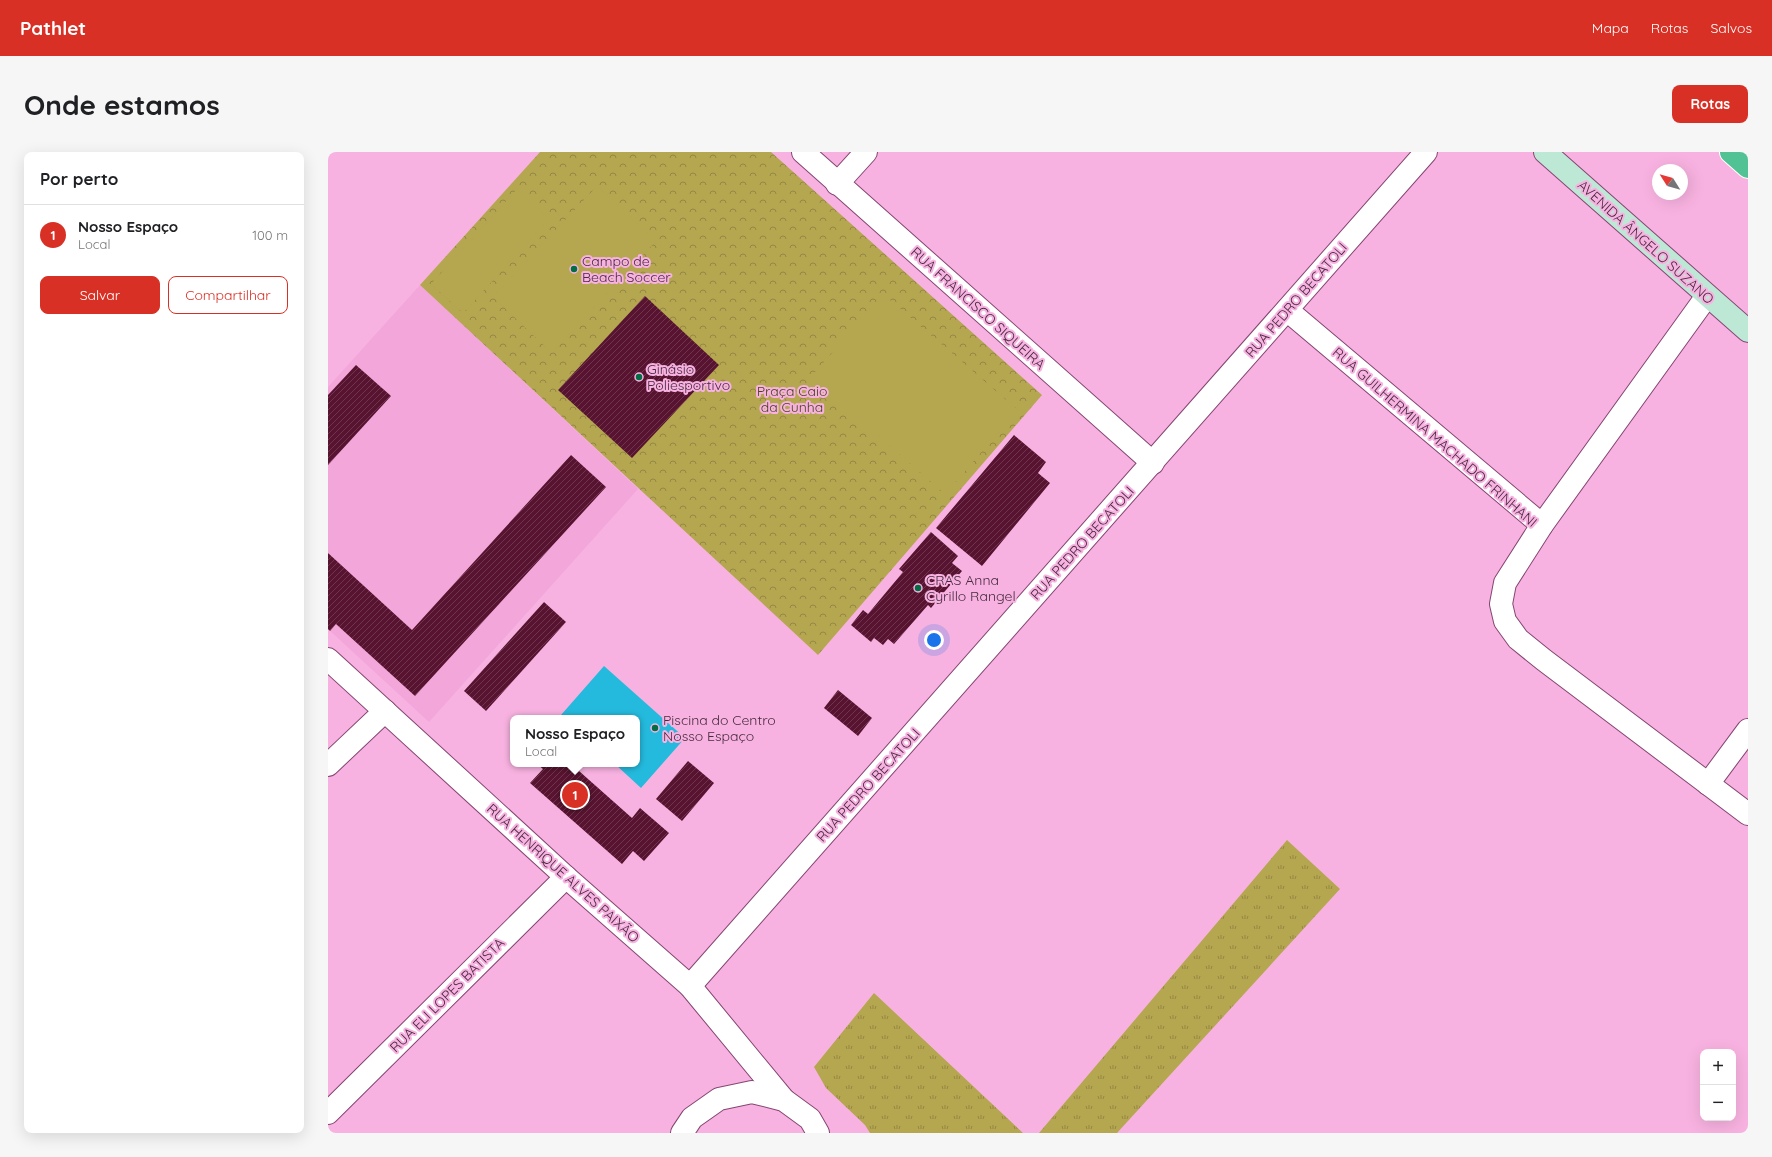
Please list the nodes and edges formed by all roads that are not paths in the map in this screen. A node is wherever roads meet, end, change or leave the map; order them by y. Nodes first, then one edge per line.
1 (803, 152) edge
2 (866, 152) edge
3 (1426, 152) edge
4 (1545, 152) edge
5 (1731, 152) edge
6 (1748, 167) edge
7 (837, 184) junction
8 (1707, 296) junction
9 (1287, 310) junction
10 (1748, 331) edge
11 (1153, 463) junction
12 (1542, 525) junction
13 (328, 659) edge
14 (385, 711) junction
15 (1748, 730) edge
16 (328, 765) edge
17 (1708, 784) junction
18 (1748, 814) edge
19 (566, 877) junction
20 (690, 986) junction
21 (784, 1100) junction
22 (328, 1113) edge
23 (682, 1133) edge
24 (818, 1133) edge

1 - 7 street, RUA FRANCISCO SIQUEIRA
2 - 7 street
3 - 9 street, RUA PEDRO BECATOLI
4 - 8 main road, AVENIDA ÂNGELO SUZANO
5 - 6 highway
7 - 11 street, RUA FRANCISCO SIQUEIRA
8 - 10 main road, AVENIDA ÂNGELO SUZANO
8 - 12 street
9 - 11 street, RUA PEDRO BECATOLI
9 - 12 street, RUA GUILHERMINA MACHADO FRINHANI
11 - 20 street, RUA PEDRO BECATOLI
12 - 17 street, RUA GUILHERMINA MACHADO FRINHANI
13 - 14 street, RUA HENRIQUE ALVES PAIXÃO
14 - 16 street
14 - 19 street, RUA HENRIQUE ALVES PAIXÃO
15 - 17 street
17 - 18 street, RUA GUILHERMINA MACHADO FRINHANI
19 - 20 street, RUA HENRIQUE ALVES PAIXÃO
19 - 22 street, RUA ELI LOPES BATISTA
20 - 21 street, RUA HENRIQUE ALVES PAIXÃO
21 - 23 street
21 - 24 street

